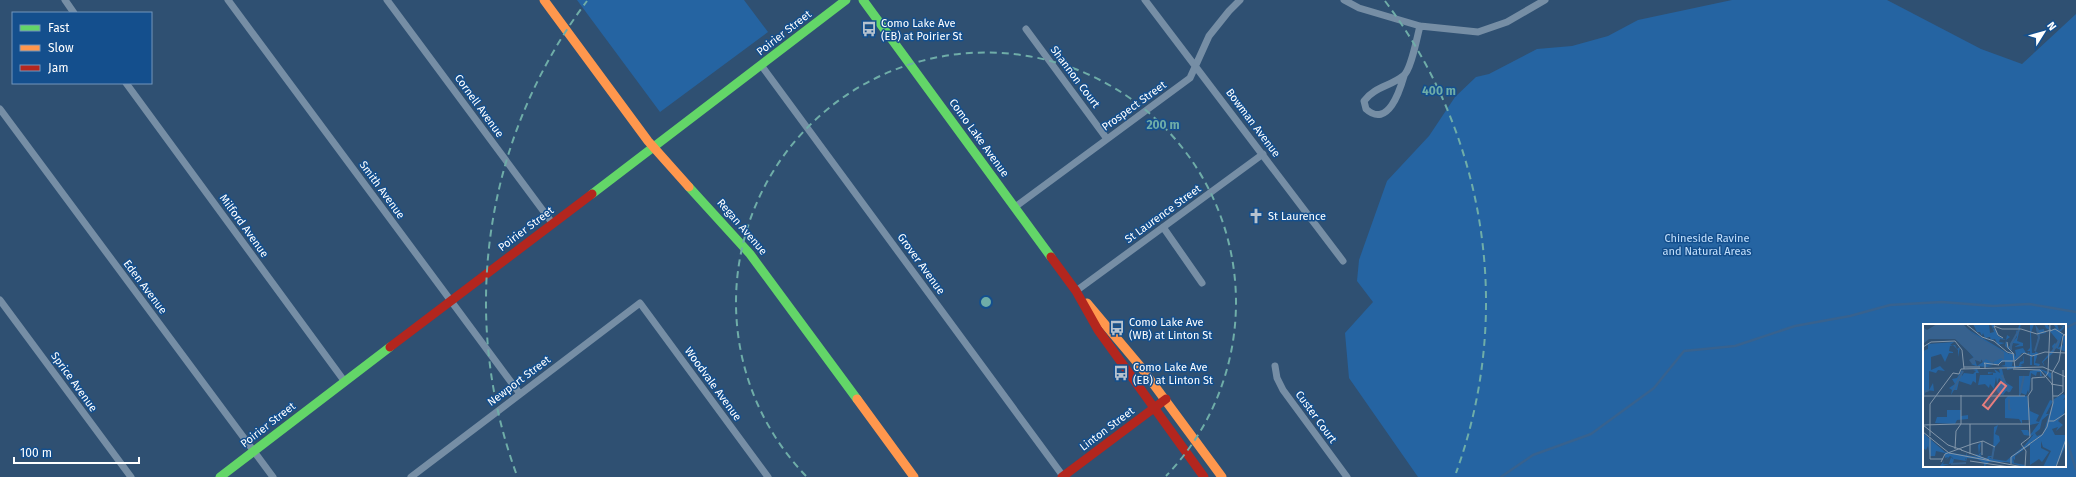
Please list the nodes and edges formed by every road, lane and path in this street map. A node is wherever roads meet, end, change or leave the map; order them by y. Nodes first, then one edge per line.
1 (64, 0) edge
2 (228, 0) edge
3 (387, 0) edge
4 (544, 0) edge
5 (846, 0) edge
6 (863, 0) edge
7 (1145, 0) edge
8 (1240, 0) edge
9 (1344, 0) edge
10 (1545, 0) edge
11 (73, 12) edge
12 (1420, 26) junction
13 (1026, 29) dead end
14 (761, 65) junction
15 (1196, 66) junction
16 (1404, 76) junction
17 (127, 84) edge
18 (0, 109) edge
19 (1107, 139) junction
20 (654, 147) junction
21 (1263, 154) junction
22 (1015, 206) junction
23 (553, 224) junction
24 (1163, 228) junction
25 (1343, 261) dead end
26 (1202, 283) dead end
27 (1076, 291) junction
28 (0, 300) edge
29 (451, 301) junction
30 (640, 303) joint
31 (1275, 366) dead end
32 (345, 382) junction
33 (520, 394) junction
34 (1166, 399) junction
35 (1154, 408) junction
36 (254, 452) junction
37 (131, 477) edge
38 (220, 477) edge
39 (272, 477) edge
40 (411, 477) edge
41 (768, 477) edge
42 (914, 477) edge
43 (1062, 477) edge
44 (1204, 477) edge
45 (1222, 477) edge
46 (1347, 477) edge

1 - 11 street
2 - 29 street, Smith Avenue
3 - 23 street, Cornell Avenue
4 - 20 street, Regan Avenue
5 - 14 street, Poirier Street
6 - 22 street, Como Lake Avenue
7 - 15 street, Bowman Avenue
8 - 15 street, Prospect Street
9 - 12 street
10 - 12 street
12 - 16 street
13 - 19 street, Shannon Court
14 - 20 street, Poirier Street
14 - 43 street, Grover Avenue
15 - 19 street, Prospect Street
15 - 21 street, Bowman Avenue
16 - 16 street
17 - 32 street, Milford Avenue
18 - 36 street, Eden Avenue
19 - 22 street, Prospect Street
20 - 23 street, Poirier Street
20 - 42 street, Regan Avenue
21 - 24 street, St Laurence Street
21 - 25 street, Bowman Avenue
22 - 27 street, Como Lake Avenue
23 - 29 street, Poirier Street
24 - 26 street
24 - 27 street, St Laurence Street
27 - 34 street, Como Lake Avenue
27 - 35 street, Como Lake Avenue
28 - 37 street, Sprice Avenue
29 - 32 street, Poirier Street
29 - 33 street, Smith Avenue
30 - 33 street, Newport Street
30 - 41 street, Woodvale Avenue
31 - 46 street, Custer Court
32 - 36 street, Poirier Street
33 - 40 street, Newport Street
34 - 35 street, Linton Street
34 - 45 street, Como Lake Avenue
35 - 43 street, Linton Street
35 - 44 street, Como Lake Avenue
36 - 38 street, Poirier Street
36 - 39 street, Eden Avenue

